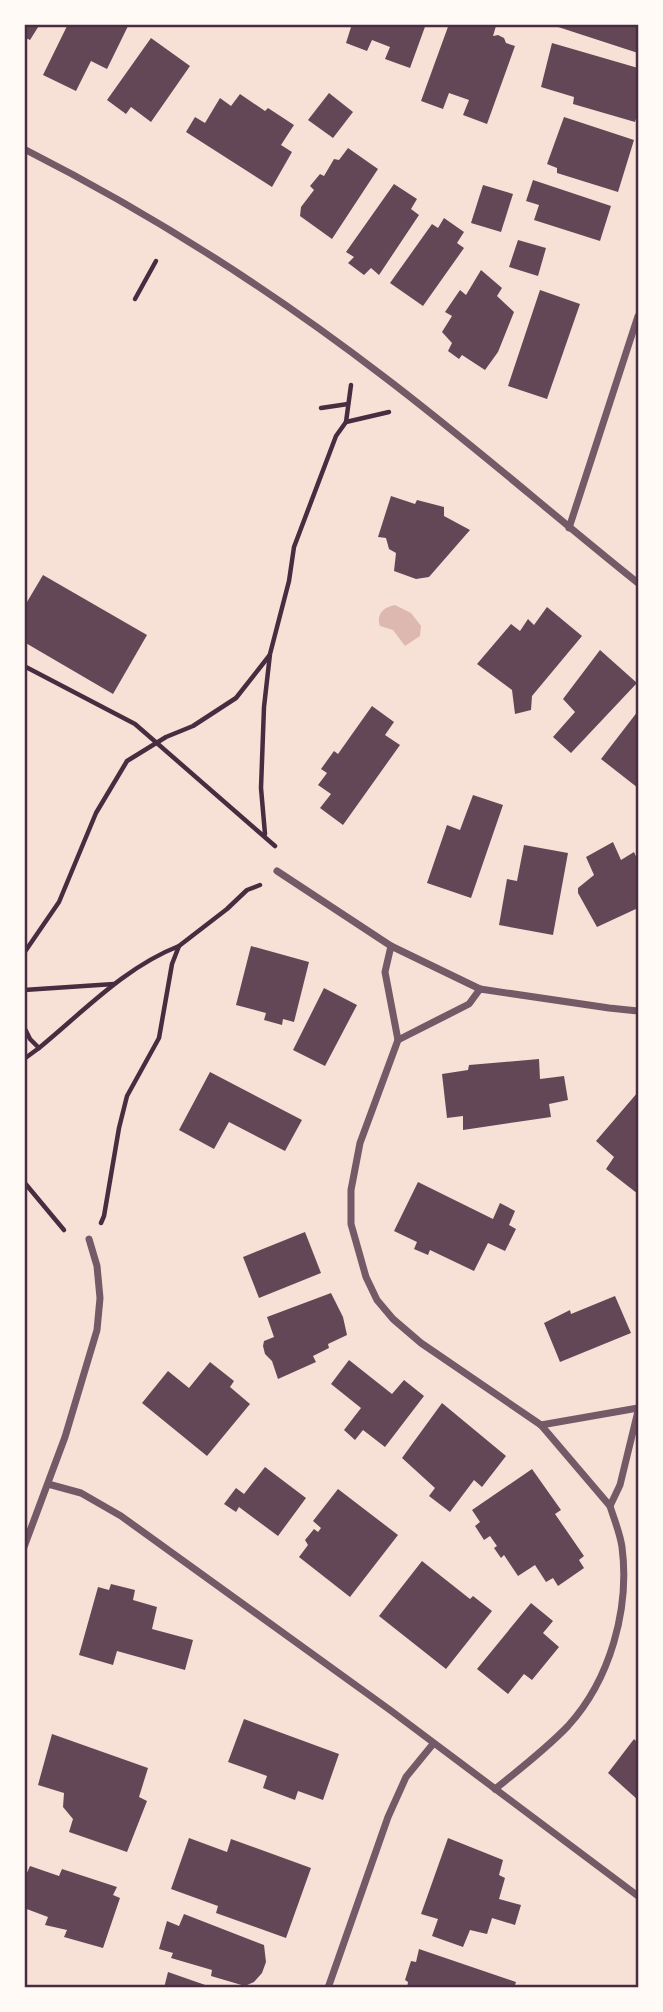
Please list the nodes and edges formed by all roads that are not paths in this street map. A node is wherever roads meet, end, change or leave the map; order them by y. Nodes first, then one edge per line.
1 (24, 149) edge
2 (639, 316) edge
3 (569, 528) junction
4 (639, 583) edge
5 (277, 870) dead end
6 (391, 946) junction
7 (480, 989) junction
8 (639, 1010) edge
9 (398, 1040) junction
10 (89, 1239) dead end
11 (639, 1410) edge
12 (541, 1425) junction
13 (48, 1484) junction
14 (610, 1506) junction
15 (24, 1547) edge
16 (433, 1744) junction
17 (495, 1789) junction
18 (639, 1896) edge
19 (328, 1987) edge

1 - 3 street
2 - 3 street
3 - 4 street
5 - 6 street
6 - 7 street
6 - 9 street
7 - 8 street
7 - 9 street
9 - 12 street
10 - 13 street
11 - 12 street
11 - 14 street
12 - 14 street
13 - 15 street
13 - 16 street
14 - 17 street
16 - 17 street
16 - 19 street
17 - 18 street

